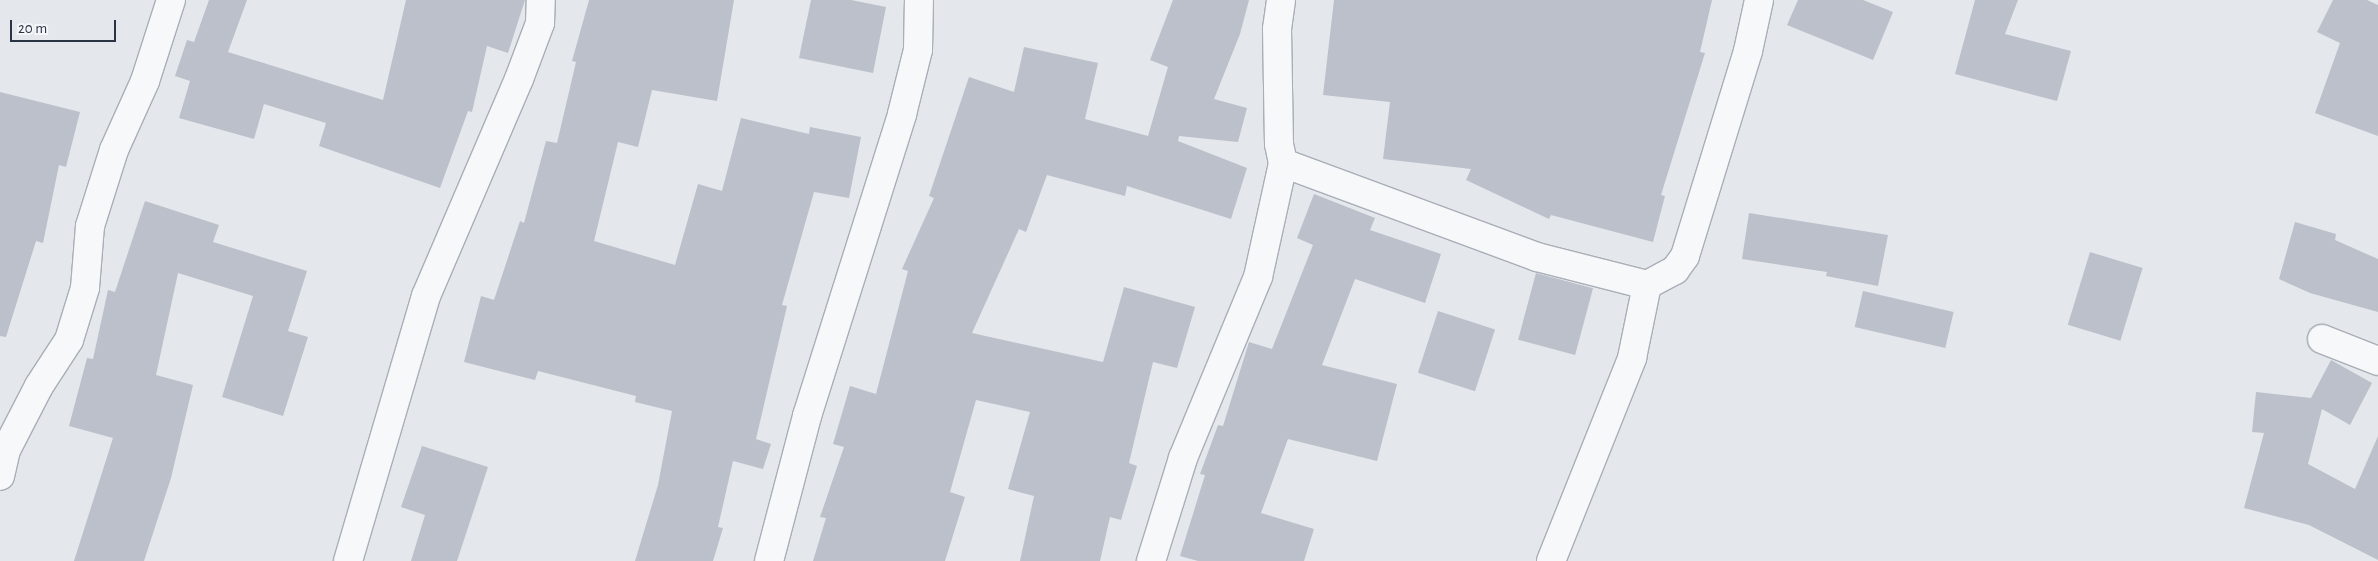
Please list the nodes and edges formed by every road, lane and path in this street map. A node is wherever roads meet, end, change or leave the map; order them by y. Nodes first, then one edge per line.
1 (171, 0) edge
2 (541, 0) edge
3 (919, 0) edge
4 (1281, 0) edge
5 (1759, 0) edge
6 (1283, 163) junction
7 (1647, 286) junction
8 (2322, 339) dead end
9 (2378, 361) edge
10 (0, 476) edge
11 (348, 561) edge
12 (768, 561) edge
13 (1152, 561) edge
14 (1551, 561) edge

1 - 10 street
2 - 11 street
3 - 12 street
4 - 6 street
5 - 7 street
6 - 7 street
6 - 13 street
7 - 14 street
8 - 9 street

